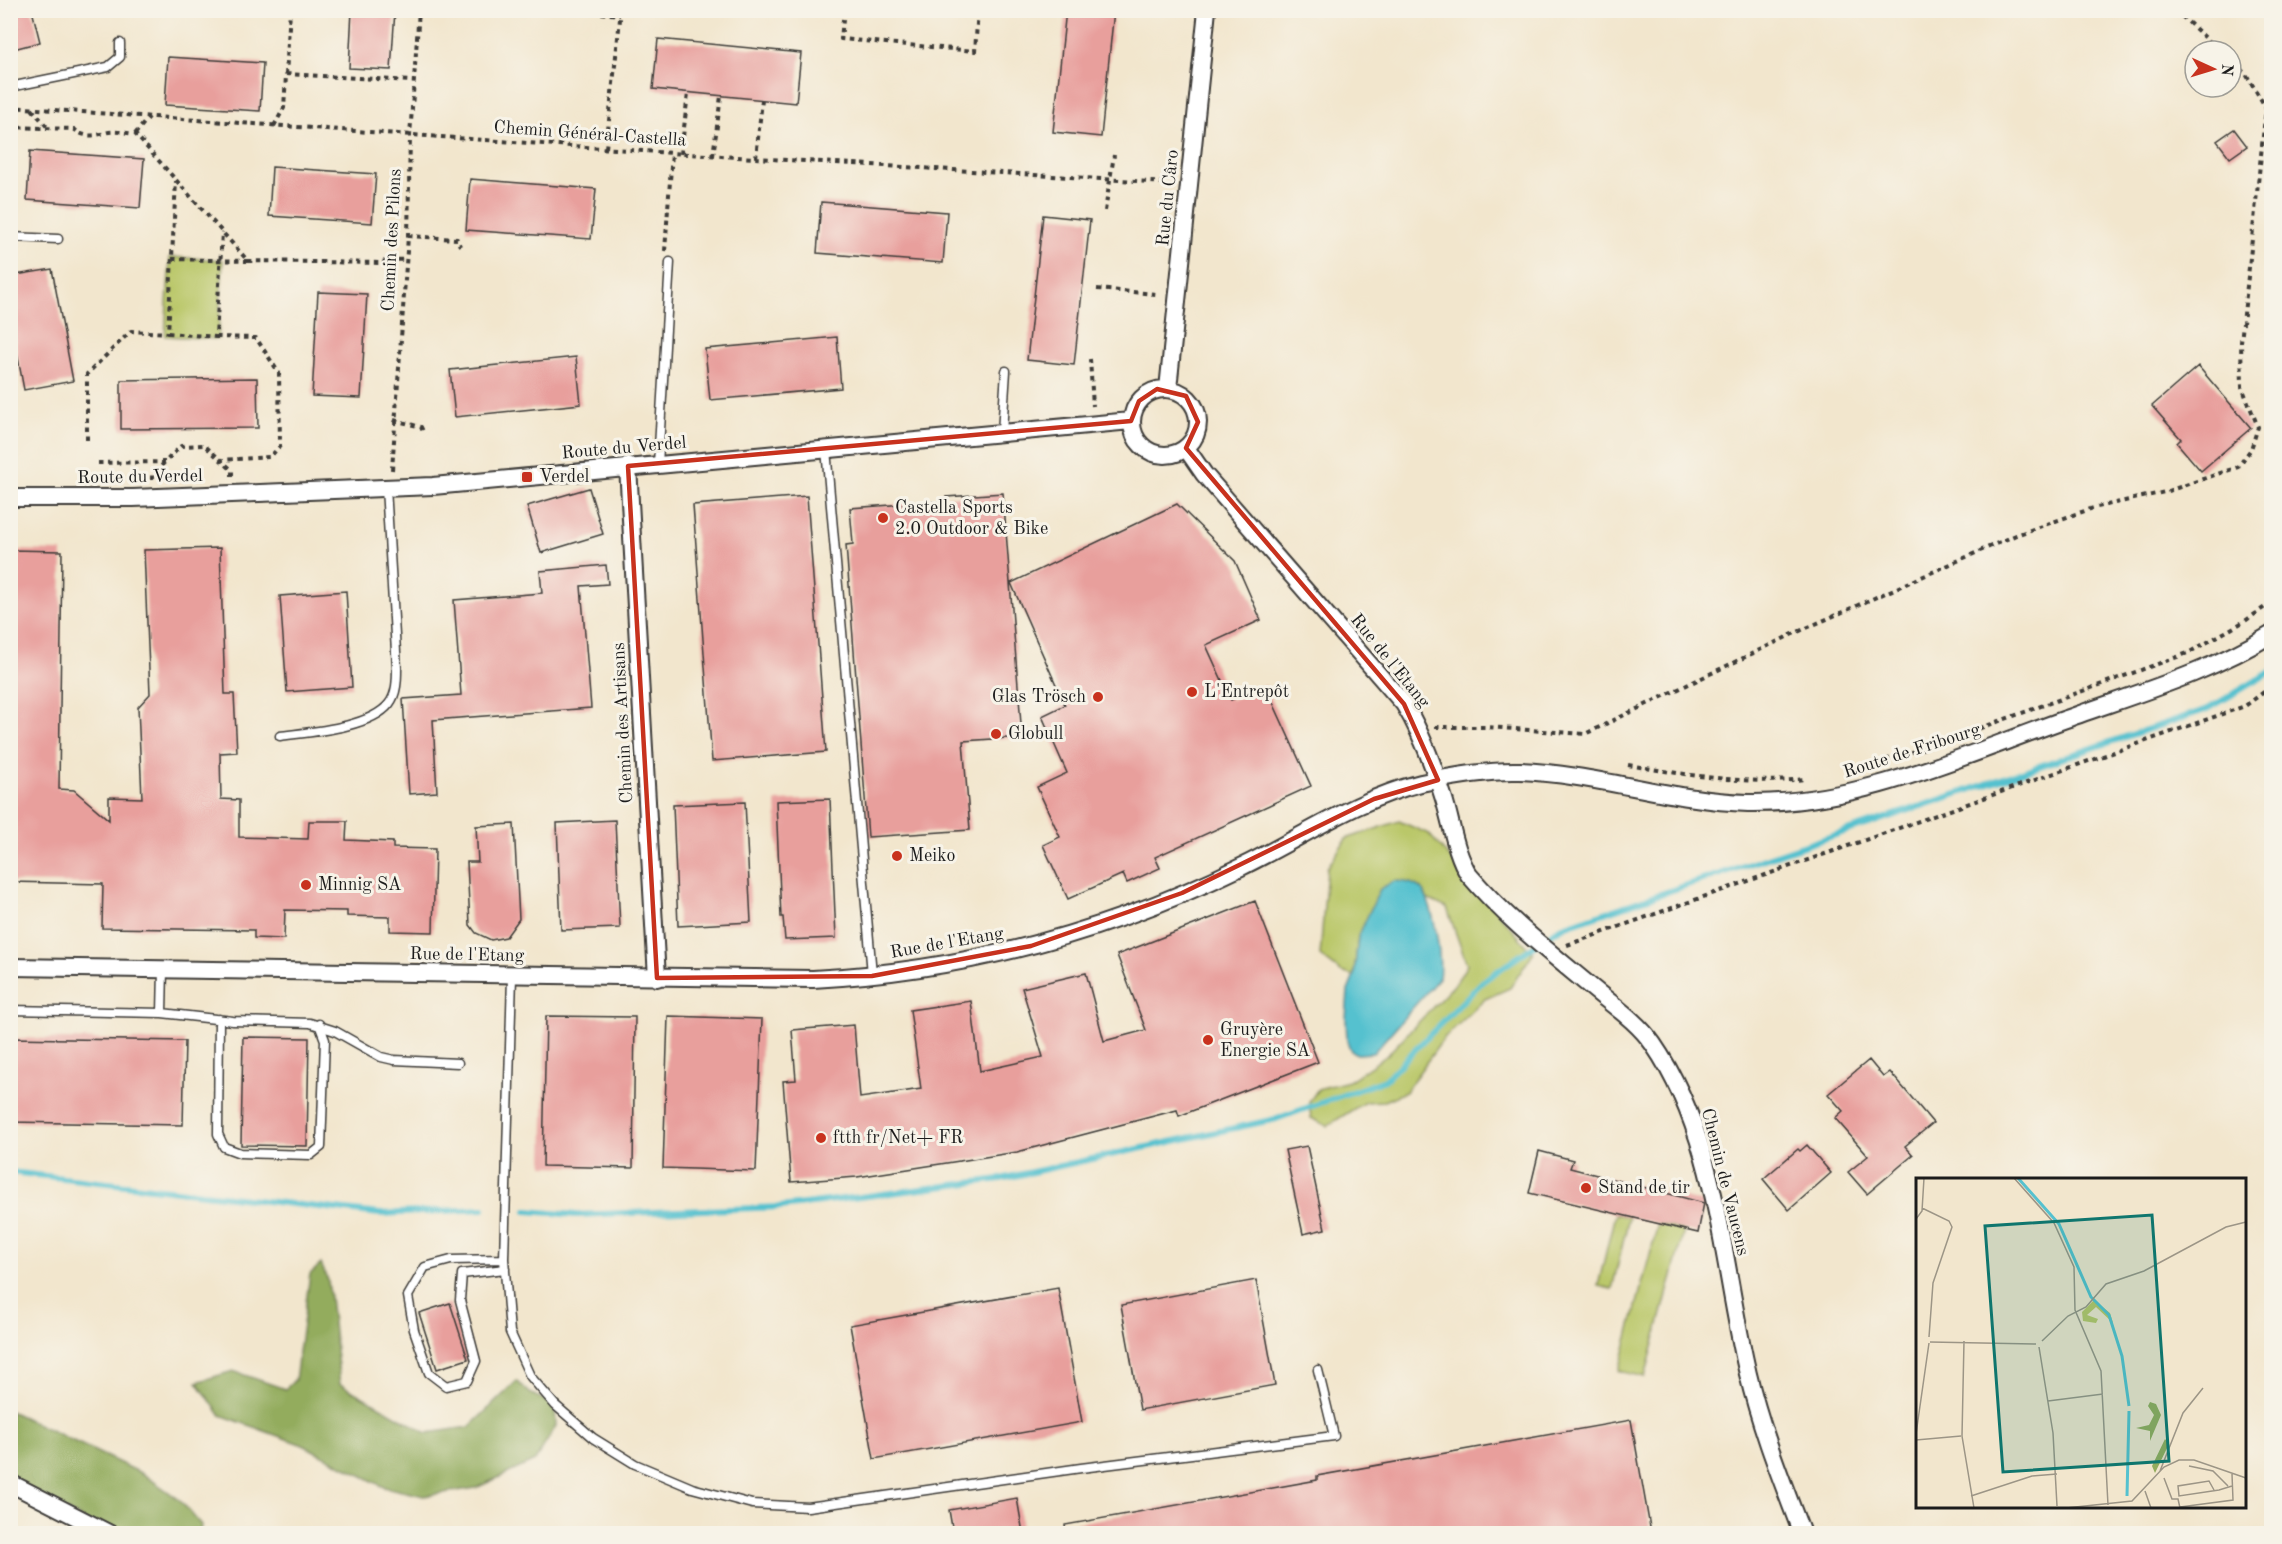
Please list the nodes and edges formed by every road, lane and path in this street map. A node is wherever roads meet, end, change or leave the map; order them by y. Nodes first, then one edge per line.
1 (290, 10) edge
2 (419, 10) edge
3 (574, 10) edge
4 (844, 10) edge
5 (978, 10) edge
6 (1207, 10) edge
7 (2175, 10) edge
8 (621, 13) edge
9 (2207, 39) edge
10 (120, 43) dead end
11 (2243, 71) edge
12 (286, 74) junction
13 (414, 81) junction
14 (10, 87) edge
15 (688, 93) dead end
16 (721, 96) dead end
17 (762, 100) dead end
18 (10, 107) edge
19 (31, 108) junction
20 (149, 117) junction
21 (274, 126) junction
22 (10, 127) edge
23 (48, 128) junction
24 (135, 134) junction
25 (410, 136) junction
26 (606, 148) junction
27 (672, 153) junction
28 (681, 154) junction
29 (1114, 155) dead end
30 (713, 156) junction
31 (756, 158) junction
32 (176, 180) junction
33 (1109, 180) junction
34 (1168, 183) dead end
35 (1106, 211) dead end
36 (222, 231) junction
37 (408, 236) junction
38 (10, 237) edge
39 (58, 239) dead end
40 (460, 246) dead end
41 (172, 259) junction
42 (405, 260) junction
43 (248, 261) junction
44 (667, 261) joint
45 (220, 262) junction
46 (1097, 289) dead end
47 (1156, 294) dead end
48 (168, 333) junction
49 (216, 337) junction
50 (1090, 358) dead end
51 (1006, 371) dead end
52 (1168, 389) junction
53 (394, 420) junction
54 (1131, 421) junction
55 (1097, 422) junction
56 (1002, 432) junction
57 (424, 434) dead end
58 (280, 436) junction
59 (286, 436) dead end
60 (10, 438) edge
61 (87, 440) dead end
62 (15, 442) dead end
63 (1186, 448) junction
64 (826, 449) junction
65 (222, 460) junction
66 (166, 462) junction
67 (98, 463) dead end
68 (658, 464) junction
69 (628, 466) junction
70 (392, 471) dead end
71 (232, 478) dead end
72 (152, 481) dead end
73 (386, 488) junction
74 (10, 498) edge
75 (2271, 602) edge
76 (2271, 634) edge
77 (2271, 686) edge
78 (1418, 727) junction
79 (280, 736) dead end
80 (1621, 764) dead end
81 (1843, 772) dead end
82 (1808, 778) dead end
83 (1438, 780) junction
84 (1548, 951) junction
85 (10, 967) edge
86 (163, 969) junction
87 (512, 976) junction
88 (872, 976) junction
89 (657, 978) junction
90 (10, 1010) edge
91 (162, 1013) junction
92 (219, 1019) junction
93 (319, 1024) junction
94 (458, 1063) dead end
95 (504, 1259) junction
96 (505, 1269) junction
97 (1318, 1370) dead end
98 (10, 1483) edge
99 (110, 1533) edge
100 (1802, 1533) edge

1 - 12 path
2 - 13 path, Chemin des Pilons
3 - 8 path
4 - 5 path
6 - 52 street, Rue du Câro
7 - 9 path
8 - 26 path
10 - 14 lane
11 - 78 path
12 - 13 path
12 - 21 path
13 - 25 path, Chemin des Pilons
15 - 28 path
16 - 30 path
17 - 31 path
18 - 19 path, Chemin Général-Castella
19 - 20 path, Chemin Général-Castella
19 - 23 path
20 - 21 path, Chemin Général-Castella
20 - 24 path
21 - 25 path, Chemin Général-Castella
22 - 23 path
23 - 24 path
24 - 32 path
25 - 26 path, Chemin Général-Castella
25 - 37 path, Chemin des Pilons
26 - 27 path, Chemin Général-Castella
27 - 28 path, Chemin Général-Castella
27 - 44 path
28 - 30 path, Chemin Général-Castella
29 - 33 path
30 - 31 path, Chemin Général-Castella
31 - 33 path, Chemin Général-Castella
32 - 36 path
32 - 41 path
33 - 34 path, Chemin Général-Castella
33 - 35 path
36 - 43 path
36 - 45 path
37 - 40 path
37 - 42 path, Chemin des Pilons
38 - 39 lane
41 - 45 path
41 - 48 path
42 - 43 path
42 - 53 path, Chemin des Pilons
43 - 45 path
44 - 68 lane
45 - 49 path
46 - 47 path
48 - 49 path
48 - 61 path
49 - 58 path
50 - 55 path
51 - 56 lane
52 - 54 street
52 - 63 street
53 - 57 path
53 - 70 path, Chemin des Pilons
54 - 55 street, Route du Verdel
54 - 63 street
55 - 56 street, Route du Verdel
56 - 64 street, Route du Verdel
58 - 59 path
58 - 65 path
60 - 62 path
63 - 78 street, Rue de l'Etang
64 - 68 street, Route du Verdel
64 - 88 lane
65 - 66 path
65 - 71 path
66 - 67 path
66 - 72 path
68 - 69 street, Route du Verdel
69 - 73 street, Route du Verdel
69 - 89 street, Chemin des Artisans
73 - 74 street, Route du Verdel
73 - 79 lane
75 - 81 path
76 - 83 street, Route de Fribourg
77 - 84 path
78 - 83 street, Rue de l'Etang
80 - 82 path
83 - 84 street, Chemin de Vaucens
83 - 88 street, Rue de l'Etang
84 - 100 street, Chemin de Vaucens
85 - 86 street, Rue de l'Etang
86 - 87 street, Rue de l'Etang
86 - 91 lane
87 - 89 street, Rue de l'Etang
87 - 95 lane
88 - 89 street, Rue de l'Etang
90 - 91 lane
91 - 92 lane
92 - 93 lane
92 - 93 lane
93 - 94 lane
95 - 96 lane
95 - 96 lane
96 - 97 lane
98 - 99 street

